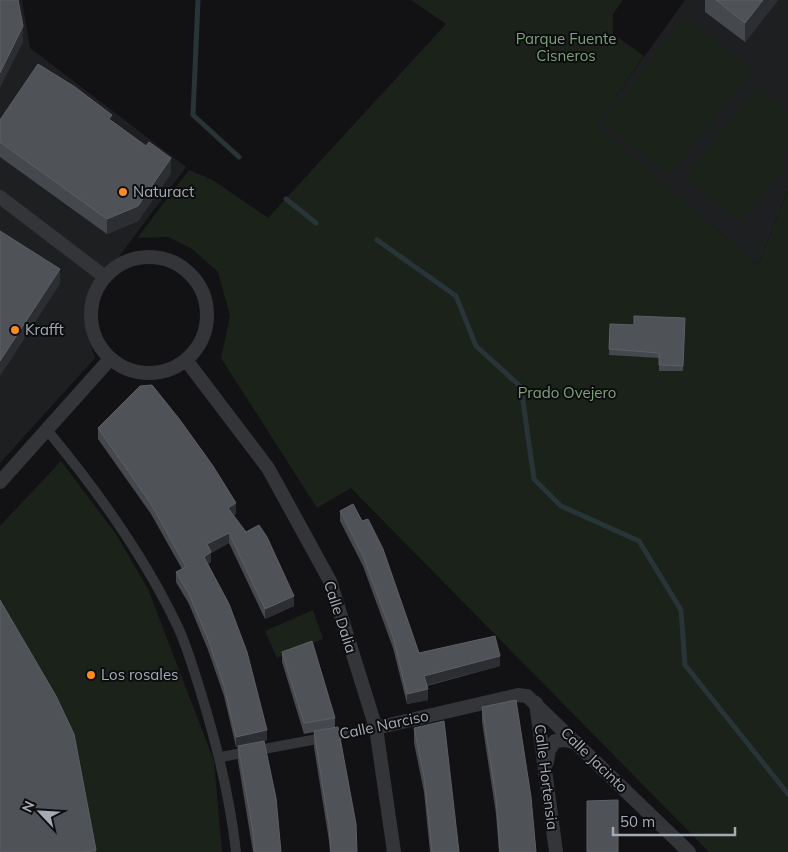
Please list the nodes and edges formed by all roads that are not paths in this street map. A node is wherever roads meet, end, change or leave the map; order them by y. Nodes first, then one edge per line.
1 (0, 197) edge
2 (105, 277) junction
3 (110, 359) junction
4 (186, 360) junction
5 (46, 430) junction
6 (0, 482) edge
7 (518, 695) joint
8 (536, 703) junction
9 (376, 728) junction
10 (578, 743) junction
11 (221, 757) junction
12 (546, 781) junction
13 (236, 852) edge
14 (394, 852) edge
15 (556, 852) edge
16 (689, 852) edge

1 - 2 street
2 - 3 street
2 - 4 street
3 - 4 street
3 - 5 street
4 - 9 street, Calle Dalia
5 - 6 street
5 - 11 street
7 - 8 street, Calle Jacinto
7 - 9 street, Calle Narciso
8 - 10 street, Calle Jacinto
8 - 12 street, Calle Hortensia
9 - 11 street, Calle Narciso
9 - 14 street, Calle Dalia
10 - 12 street
10 - 16 street, Calle Jacinto
11 - 13 street
12 - 15 street, Calle Hortensia

